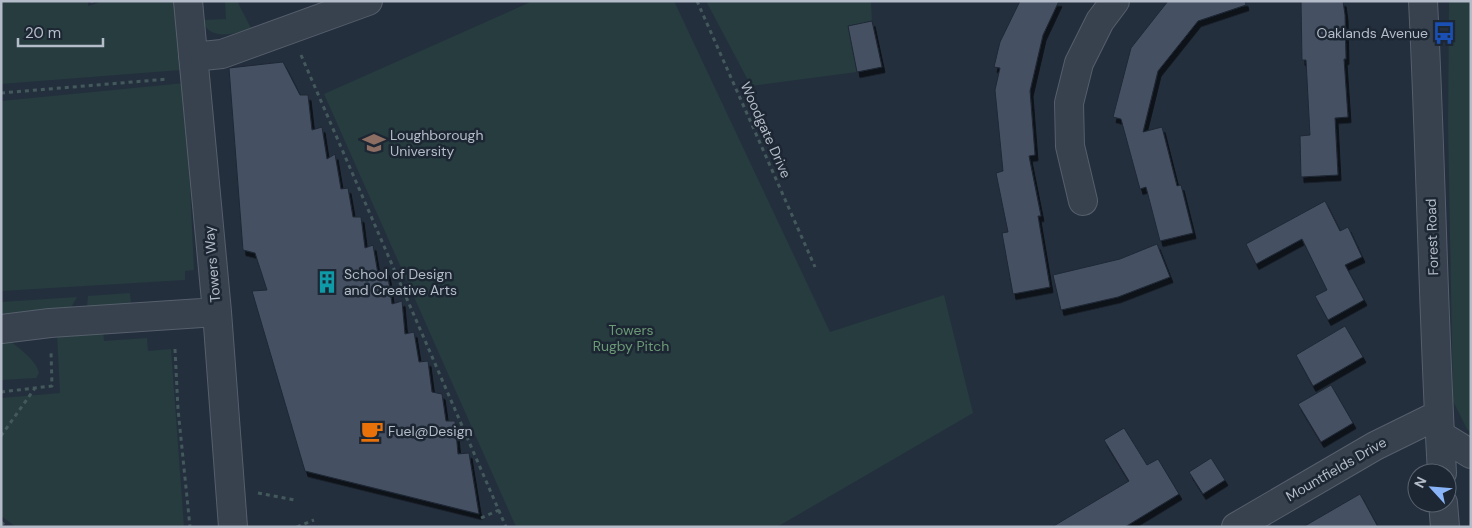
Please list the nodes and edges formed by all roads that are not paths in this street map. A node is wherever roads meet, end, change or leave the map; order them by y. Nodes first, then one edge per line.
1 (188, 1) edge
2 (368, 1) edge
3 (1115, 1) edge
4 (1423, 1) edge
5 (194, 67) junction
6 (1083, 201) dead end
7 (217, 312) junction
8 (1, 329) edge
9 (1439, 425) junction
10 (1471, 454) edge
11 (1441, 463) edge
12 (1443, 513) edge
13 (233, 527) edge
14 (1236, 527) edge
15 (1444, 527) edge

1 - 5 street, Towers Way
2 - 5 street
3 - 6 street
4 - 9 street, Forest Road
5 - 7 street, Towers Way
7 - 8 street
7 - 13 street, Towers Way
9 - 10 street
9 - 11 street, Forest Road
9 - 14 street, Mountfields Drive
12 - 15 street

